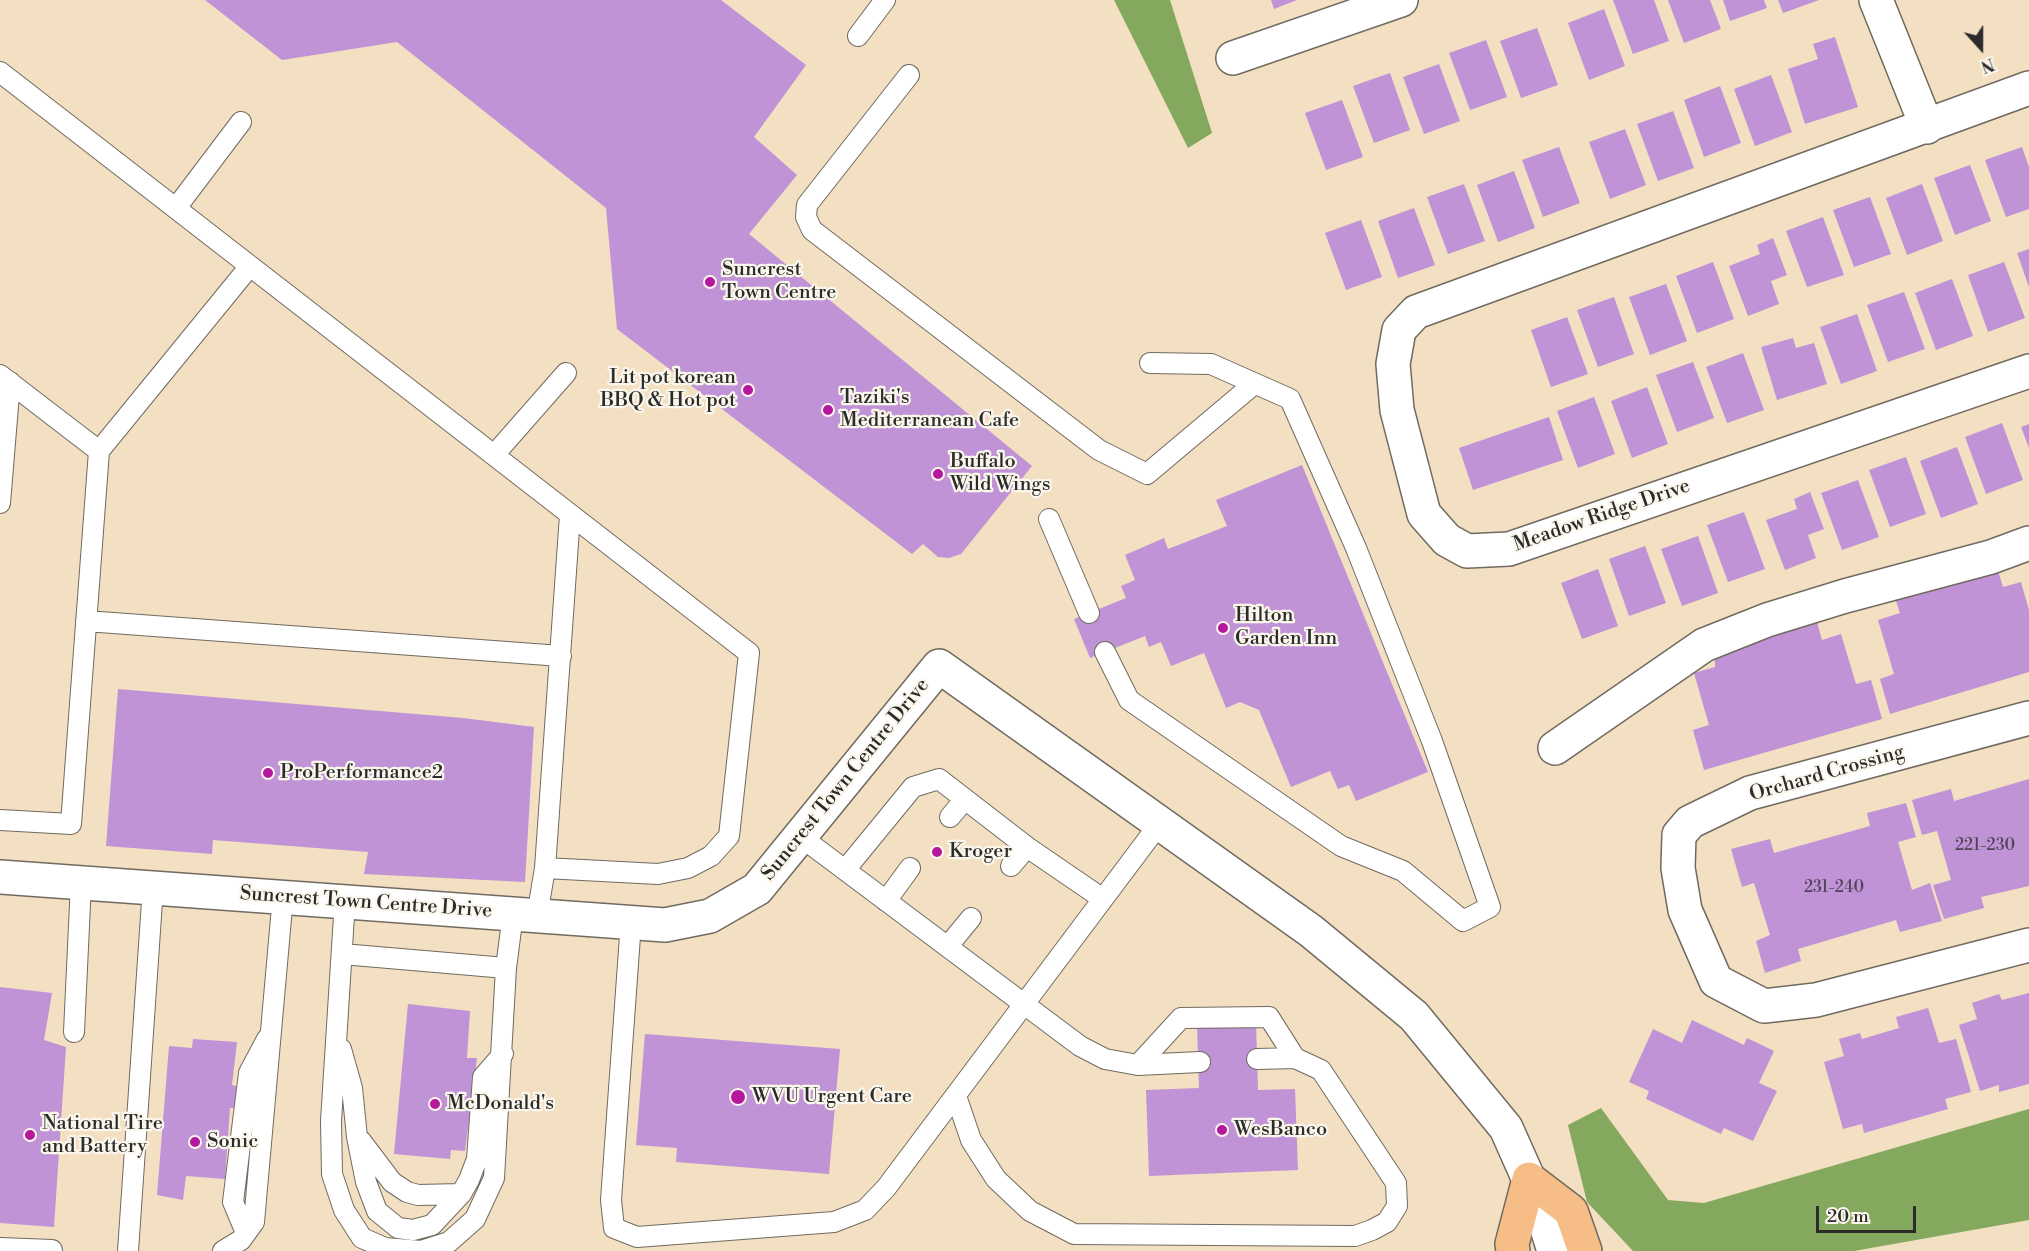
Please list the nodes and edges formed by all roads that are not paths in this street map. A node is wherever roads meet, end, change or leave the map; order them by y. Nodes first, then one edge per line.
1 (885, 0) edge
2 (1401, 0) edge
3 (1876, 0) edge
4 (858, 36) dead end
5 (1233, 58) dead end
6 (0, 72) edge
7 (909, 75) dead end
8 (2029, 88) edge
9 (241, 122) dead end
10 (1927, 127) junction
11 (176, 208) junction
12 (250, 266) junction
13 (1150, 363) dead end
14 (2029, 371) edge
15 (566, 373) dead end
16 (5, 379) edge
17 (1254, 384) junction
18 (99, 451) junction
19 (494, 455) junction
20 (0, 503) edge
21 (570, 514) junction
22 (1049, 519) dead end
23 (2029, 543) edge
24 (1089, 613) dead end
25 (86, 621) junction
26 (1105, 652) dead end
27 (561, 656) junction
28 (2029, 718) edge
29 (1555, 748) dead end
30 (965, 799) junction
31 (950, 818) dead end
32 (0, 820) edge
33 (1160, 824) junction
34 (801, 837) junction
35 (1027, 847) junction
36 (1011, 866) dead end
37 (545, 868) junction
38 (910, 868) dead end
39 (845, 870) junction
40 (0, 878) edge
41 (81, 883) junction
42 (153, 887) junction
43 (283, 896) junction
44 (1103, 899) junction
45 (345, 900) junction
46 (886, 901) junction
47 (525, 915) junction
48 (971, 918) dead end
49 (631, 922) junction
50 (2029, 945) edge
51 (948, 946) junction
52 (342, 954) junction
53 (506, 968) junction
54 (1025, 1004) junction
55 (74, 1032) dead end
56 (337, 1035) junction
57 (503, 1054) junction
58 (1295, 1058) junction
59 (1257, 1059) dead end
60 (1200, 1062) dead end
61 (1138, 1065) junction
62 (956, 1096) junction
63 (357, 1137) junction
64 (1529, 1179) junction
65 (461, 1194) junction
66 (0, 1248) edge
67 (52, 1251) edge
68 (128, 1251) edge
69 (223, 1251) edge
70 (1513, 1251) edge
71 (1554, 1251) edge
72 (1585, 1251) edge

1 - 4 lane
2 - 5 street
3 - 10 street
6 - 11 lane
7 - 17 lane
8 - 10 street, Meadow Ridge Drive
9 - 11 lane
10 - 14 street, Meadow Ridge Drive
11 - 12 lane
12 - 18 lane
12 - 19 lane
13 - 17 lane
15 - 19 lane
16 - 18 lane
16 - 20 lane
17 - 26 lane
18 - 25 lane
19 - 21 lane
21 - 27 lane
21 - 37 lane
22 - 24 lane
23 - 29 street
25 - 27 lane
25 - 32 lane
27 - 37 lane
28 - 50 street, Orchard Crossing
30 - 31 lane
30 - 35 lane
30 - 39 lane
33 - 34 street, Suncrest Town Centre Drive
33 - 44 lane
33 - 64 street, Suncrest Town Centre Drive
34 - 39 lane
34 - 49 street, Suncrest Town Centre Drive
35 - 36 lane
35 - 44 lane
37 - 47 lane
38 - 46 lane
39 - 46 lane
40 - 41 street, Suncrest Town Centre Drive
41 - 42 street, Suncrest Town Centre Drive
41 - 55 lane
42 - 43 street, Suncrest Town Centre Drive
42 - 68 lane
43 - 45 street, Suncrest Town Centre Drive
43 - 69 lane
44 - 54 lane
45 - 47 street, Suncrest Town Centre Drive
45 - 52 lane
46 - 51 lane
47 - 49 street, Suncrest Town Centre Drive
47 - 53 lane
48 - 51 lane
49 - 62 lane
51 - 54 lane
52 - 53 lane
52 - 56 lane
53 - 57 lane
54 - 61 lane
54 - 62 lane
56 - 57 lane
56 - 63 lane
57 - 65 lane
58 - 59 lane
58 - 61 lane
58 - 62 lane
60 - 61 lane
63 - 65 lane
63 - 65 lane
64 - 70 main road
64 - 71 street, Suncrest Town Centre Drive
64 - 72 main road
66 - 67 lane

